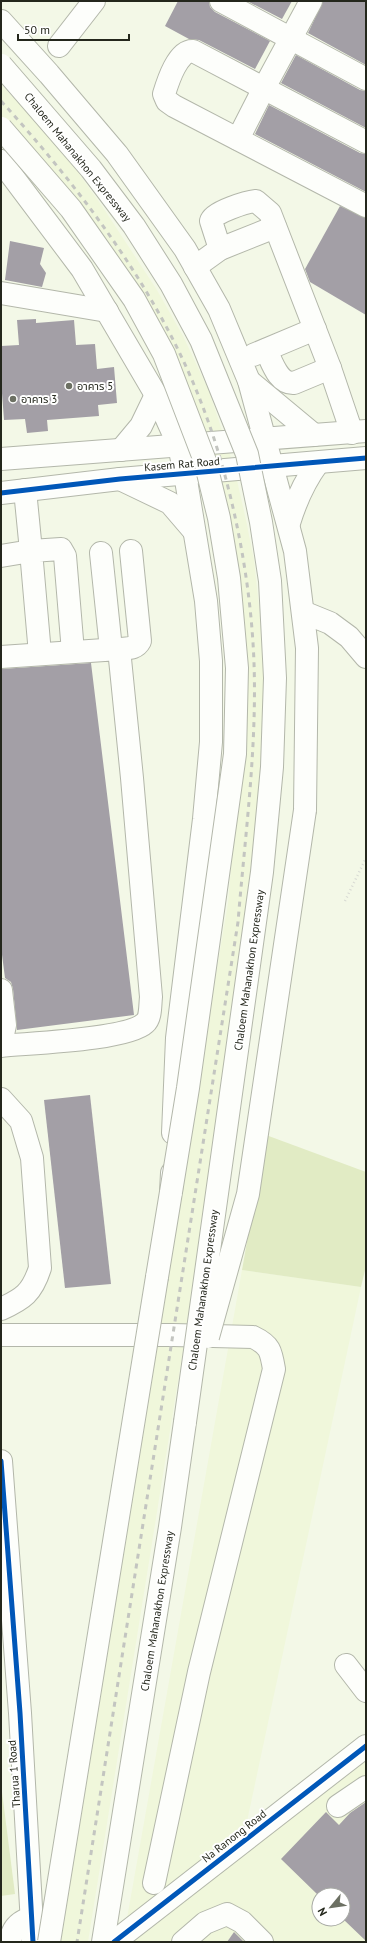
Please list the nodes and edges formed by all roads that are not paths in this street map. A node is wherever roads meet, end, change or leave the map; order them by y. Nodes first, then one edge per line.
1 (94, 1) edge
2 (221, 1) edge
3 (311, 1) edge
4 (1, 21) edge
5 (291, 38) junction
6 (59, 46) dead end
7 (1, 65) edge
8 (366, 80) edge
9 (264, 88) junction
10 (1, 128) edge
11 (238, 139) junction
12 (366, 142) edge
13 (1, 161) edge
14 (366, 206) edge
15 (275, 227) junction
16 (220, 249) junction
17 (195, 267) junction
18 (1, 293) edge
19 (107, 311) junction
20 (314, 329) junction
21 (266, 350) junction
22 (240, 360) junction
23 (330, 368) junction
24 (249, 381) junction
25 (156, 395) junction
26 (359, 432) edge
27 (314, 435) junction
28 (266, 440) junction
29 (179, 446) junction
30 (121, 450) junction
31 (366, 458) edge
32 (1, 460) edge
33 (318, 462) junction
34 (274, 466) junction
35 (185, 474) junction
36 (120, 479) junction
37 (25, 490) junction
38 (1, 493) edge
39 (288, 523) junction
40 (194, 531) junction
41 (131, 551) dead end
42 (31, 552) junction
43 (100, 553) dead end
44 (1, 556) edge
45 (303, 612) junction
46 (115, 649) junction
47 (74, 652) junction
48 (40, 654) junction
49 (1, 657) edge
50 (366, 657) edge
51 (1, 990) edge
52 (1, 1045) edge
53 (1, 1099) edge
54 (171, 1192) junction
55 (1, 1309) edge
56 (1, 1336) edge
57 (185, 1422) junction
58 (1, 1460) edge
59 (346, 1665) dead end
60 (366, 1691) edge
61 (366, 1746) edge
62 (366, 1787) edge
63 (338, 1806) dead end
64 (154, 1883) dead end
65 (32, 1918) junction
66 (113, 1941) edge
67 (10, 1942) edge
68 (33, 1942) edge
69 (49, 1942) edge
70 (182, 1942) edge
71 (262, 1942) edge

1 - 6 main road
2 - 5 main road
3 - 5 main road
4 - 17 main road
5 - 8 main road
5 - 9 main road
7 - 57 main road, Chaloem Mahanakhon Expressway, bridge
9 - 11 main road
9 - 11 main road
9 - 12 main road
10 - 54 main road, bridge
11 - 14 main road
13 - 19 main road
15 - 16 main road
15 - 16 main road
15 - 20 main road
16 - 17 main road
17 - 22 main road
18 - 19 main road
19 - 25 main road
20 - 21 main road
20 - 23 main road
21 - 22 main road
21 - 23 main road
22 - 24 main road
23 - 26 main road
24 - 27 main road
24 - 28 main road
25 - 29 main road
25 - 30 main road
26 - 27 main road, Kasem Rat Road
27 - 28 main road, Kasem Rat Road
28 - 29 main road, Kasem Rat Road
28 - 34 main road
29 - 30 main road, Kasem Rat Road
29 - 35 main road
30 - 32 main road, Kasem Rat Road
31 - 33 main road, Kasem Rat Road
33 - 34 main road, Kasem Rat Road
33 - 39 main road
34 - 35 main road, Kasem Rat Road
34 - 39 main road
35 - 36 main road, Kasem Rat Road
35 - 40 main road
36 - 37 main road, Kasem Rat Road
36 - 40 main road
37 - 38 main road, Kasem Rat Road
37 - 42 main road
39 - 45 main road
40 - 54 main road, bridge
41 - 46 main road
42 - 44 main road
42 - 47 main road
42 - 48 main road
43 - 46 main road
45 - 50 main road
45 - 57 main road, bridge
46 - 47 main road
46 - 52 main road
47 - 48 main road
48 - 49 main road
51 - 52 main road
53 - 55 main road
54 - 69 main road, bridge
56 - 64 main road
57 - 66 main road, Chaloem Mahanakhon Expressway
58 - 65 main road, Tharua 1 Road
59 - 60 main road
61 - 66 main road, Na Ranong Road
62 - 63 main road
65 - 67 main road
65 - 68 main road, Tharua 1 Road
70 - 71 main road

